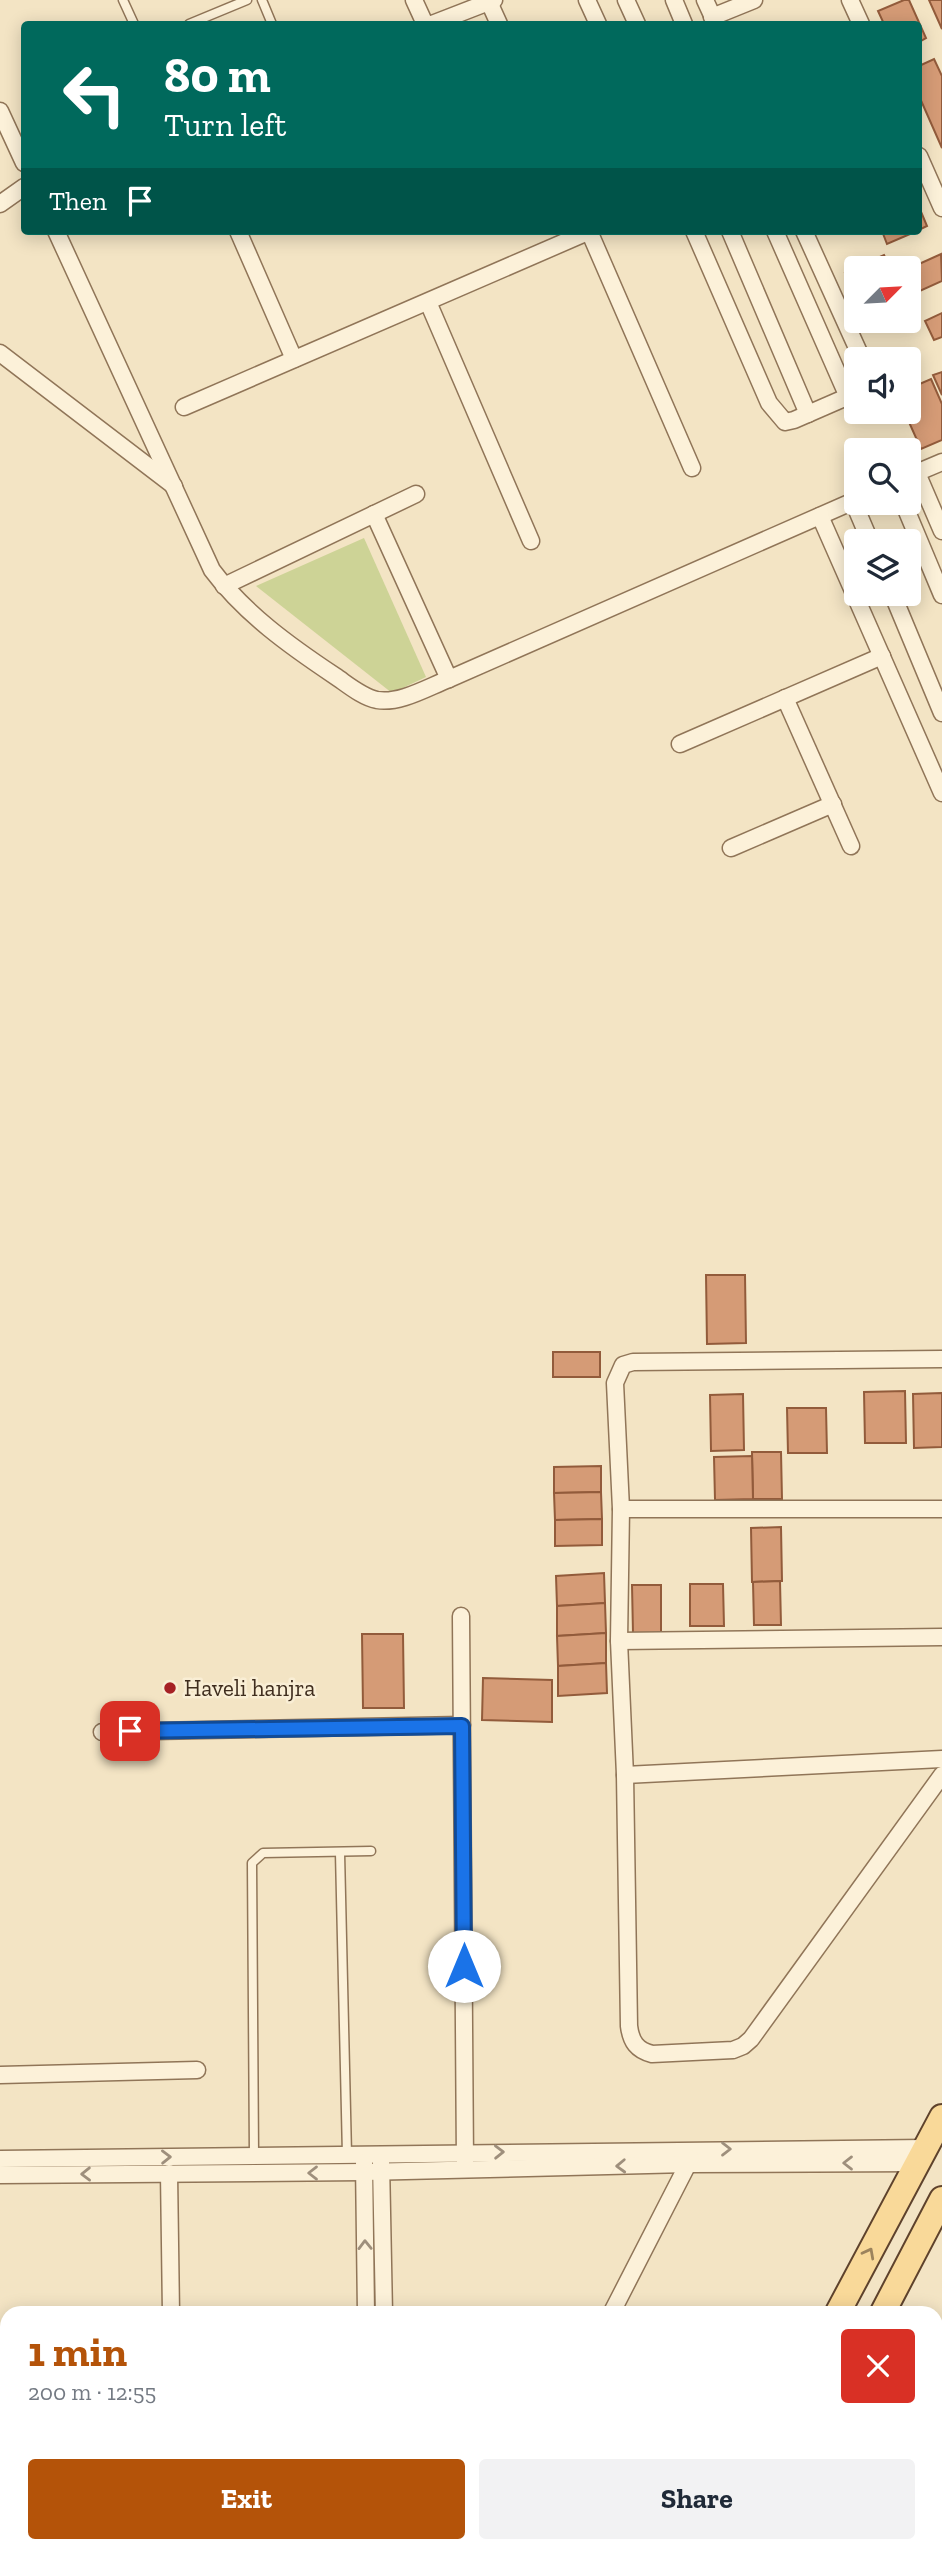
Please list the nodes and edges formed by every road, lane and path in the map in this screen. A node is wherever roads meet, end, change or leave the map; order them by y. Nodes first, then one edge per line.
1 (123, 0) edge
2 (247, 0) edge
3 (262, 0) edge
4 (414, 0) edge
5 (587, 0) edge
6 (626, 0) edge
7 (674, 0) edge
8 (705, 0) edge
9 (754, 0) edge
10 (850, 0) edge
11 (491, 1) edge
12 (133, 21) edge
13 (196, 21) edge
14 (271, 21) edge
15 (424, 21) edge
16 (440, 21) edge
17 (498, 21) edge
18 (597, 21) edge
19 (636, 21) edge
20 (683, 21) edge
21 (714, 21) edge
22 (860, 21) edge
23 (0, 111) edge
24 (21, 156) edge
25 (922, 163) edge
26 (21, 189) edge
27 (0, 204) edge
28 (942, 208) edge
29 (58, 235) edge
30 (242, 235) edge
31 (580, 235) edge
32 (591, 235) edge
33 (696, 235) edge
34 (732, 235) edge
35 (777, 235) edge
36 (806, 235) edge
37 (428, 302) junction
38 (857, 347) edge
39 (0, 353) edge
40 (294, 359) junction
41 (844, 378) edge
42 (844, 398) edge
43 (184, 407) dead end
44 (808, 414) junction
45 (942, 462) edge
46 (692, 468) dead end
47 (921, 471) edge
48 (176, 488) junction
49 (921, 490) edge
50 (415, 494) dead end
51 (844, 506) edge
52 (374, 514) junction
53 (908, 515) edge
54 (820, 516) junction
55 (942, 531) edge
56 (531, 541) dead end
57 (224, 586) junction
58 (942, 595) edge
59 (897, 606) edge
60 (882, 656) junction
61 (449, 679) junction
62 (785, 698) junction
63 (942, 713) edge
64 (680, 744) dead end
65 (942, 793) edge
66 (832, 804) junction
67 (851, 846) dead end
68 (731, 848) dead end
69 (942, 1359) edge
70 (621, 1509) junction
71 (942, 1509) edge
72 (461, 1616) dead end
73 (942, 1637) edge
74 (619, 1642) junction
75 (462, 1726) junction
76 (102, 1732) dead end
77 (942, 1759) edge
78 (625, 1775) junction
79 (942, 1775) edge
80 (370, 1851) dead end
81 (340, 1853) junction
82 (197, 2070) dead end
83 (0, 2075) edge
84 (942, 2118) edge
85 (466, 2152) junction
86 (347, 2155) junction
87 (364, 2155) junction
88 (254, 2156) junction
89 (692, 2156) junction
90 (920, 2156) junction
91 (0, 2159) edge
92 (382, 2164) junction
93 (465, 2170) junction
94 (365, 2172) junction
95 (169, 2173) junction
96 (0, 2175) edge
97 (942, 2199) edge
98 (171, 2306) edge
99 (366, 2306) edge
100 (384, 2306) edge
101 (615, 2306) edge
102 (841, 2306) edge
103 (886, 2306) edge

1 - 12 lane
2 - 13 lane
3 - 14 lane
4 - 15 street
5 - 18 street
6 - 19 street
7 - 20 street
8 - 21 street
9 - 21 street
10 - 22 street
11 - 16 street
11 - 17 street
23 - 24 street
25 - 28 street
26 - 27 street
29 - 48 street
30 - 40 street
31 - 37 street
32 - 46 street
33 - 44 street
34 - 44 street
35 - 41 street
36 - 38 street
37 - 40 street
37 - 56 street
39 - 48 street
40 - 43 street
42 - 44 street
45 - 47 street
48 - 57 street
49 - 55 street
50 - 52 street
51 - 54 street
52 - 57 street
52 - 61 street
53 - 58 street
54 - 60 street
54 - 61 street
57 - 61 street
59 - 63 street
60 - 62 street
60 - 65 street
62 - 64 street
62 - 66 street
66 - 67 street
66 - 68 street
69 - 70 street
70 - 71 street
70 - 74 street
72 - 75 street
73 - 74 street
74 - 78 street
75 - 76 street
75 - 85 street
77 - 78 street
78 - 79 street
80 - 81 lane
81 - 86 lane
81 - 88 lane
82 - 83 street
84 - 90 main road
85 -> 89 street
85 - 92 street
85 - 93 street
86 - 87 street
86 - 88 street
87 - 92 street
87 - 94 street
91 -> 88 street
89 - 90 street
89 -> 93 street
89 - 101 street
102 -> 90 main road
92 - 93 street
92 - 94 street
92 - 100 street
94 -> 95 street
99 -> 94 street
95 -> 96 street
95 - 98 street
97 - 103 main road

